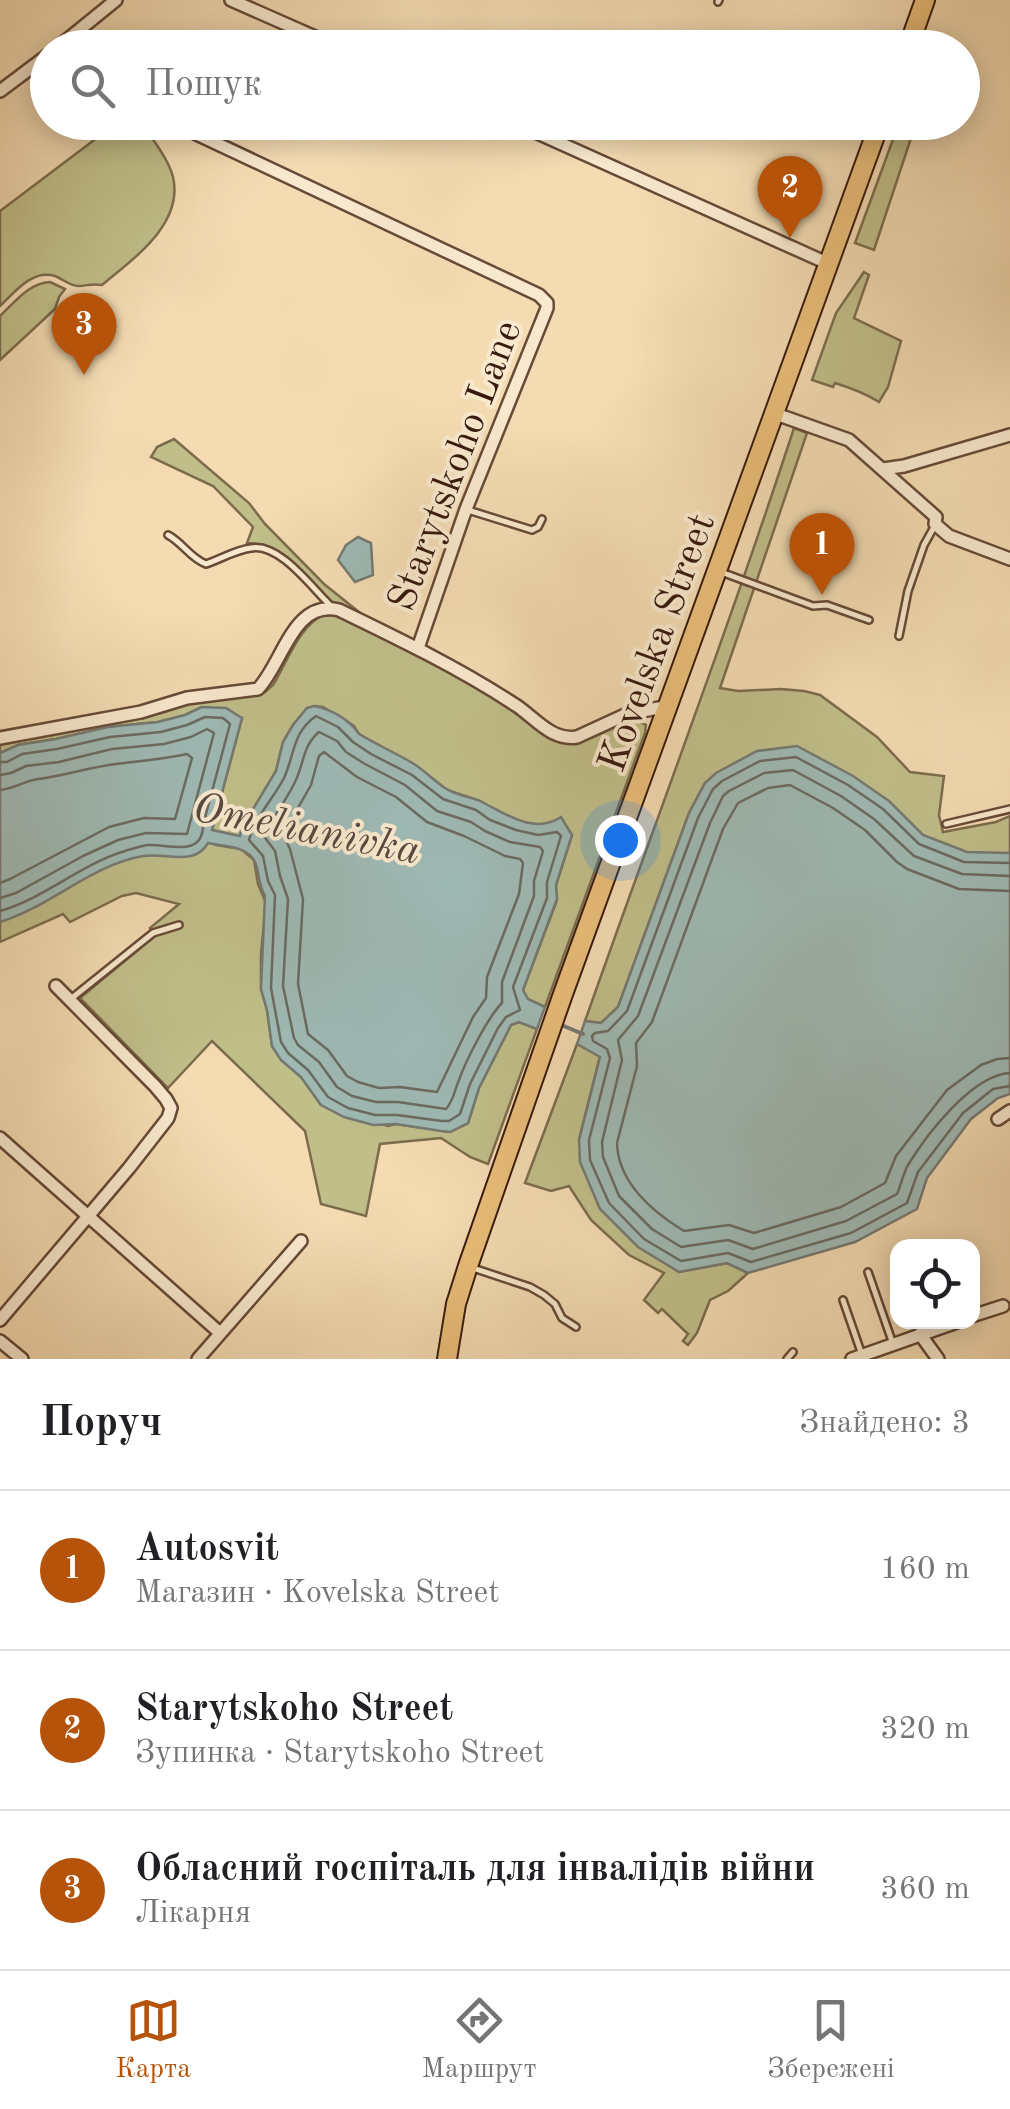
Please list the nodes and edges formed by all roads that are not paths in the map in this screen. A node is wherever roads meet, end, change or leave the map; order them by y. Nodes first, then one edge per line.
1 (116, 0) edge
2 (230, 0) edge
3 (925, 0) edge
4 (80, 30) edge
5 (299, 30) edge
6 (914, 30) edge
7 (30, 68) edge
8 (0, 91) edge
9 (211, 140) edge
10 (567, 140) edge
11 (874, 140) edge
12 (829, 264) junction
13 (776, 414) junction
14 (1010, 435) edge
15 (883, 469) junction
16 (466, 509) junction
17 (542, 518) dead end
18 (936, 524) junction
19 (168, 535) dead end
20 (1010, 558) edge
21 (718, 571) junction
22 (333, 608) junction
23 (868, 620) dead end
24 (898, 636) dead end
25 (418, 648) junction
26 (670, 706) junction
27 (0, 738) edge
28 (1010, 809) edge
29 (946, 824) dead end
30 (179, 925) dead end
31 (56, 986) dead end
32 (70, 1000) junction
33 (1010, 1111) edge
34 (998, 1118) dead end
35 (0, 1138) edge
36 (86, 1216) junction
37 (301, 1241) dead end
38 (468, 1266) junction
39 (868, 1272) dead end
40 (843, 1300) dead end
41 (1003, 1306) dead end
42 (980, 1313) edge
43 (0, 1320) edge
44 (576, 1327) dead end
45 (935, 1329) edge
46 (220, 1333) junction
47 (920, 1334) junction
48 (0, 1340) edge
49 (894, 1344) junction
50 (793, 1352) dead end
51 (857, 1357) edge
52 (22, 1359) edge
53 (198, 1359) edge
54 (447, 1359) edge
55 (787, 1359) edge
56 (938, 1359) edge

1 - 4 street
2 - 5 street
3 - 6 main road
7 - 8 street
9 - 16 street, Starytskoho Lane
10 - 12 street
11 - 12 main road, Kovelska Street
12 - 13 main road, Kovelska Street
13 - 15 street
13 - 21 main road, Kovelska Street
14 - 15 street
15 - 18 street
16 - 17 lane
16 - 25 street, Starytskoho Lane
18 - 20 street
18 - 24 lane
19 - 22 lane
21 - 23 lane
21 - 26 main road, Kovelska Street
22 - 25 street
22 - 27 street
25 - 26 street
26 - 38 main road, Kovelska Street
28 - 29 lane
30 - 32 lane
31 - 32 street
32 - 36 street
33 - 34 street
35 - 36 street
36 - 43 street
36 - 46 street
37 - 46 street
38 - 44 lane
38 - 54 main road, Kovelska Street
39 - 49 lane
40 - 51 lane
41 - 42 street
45 - 47 street
46 - 53 street
47 - 49 street
47 - 56 street
48 - 52 street
49 - 51 street
50 - 55 lane

